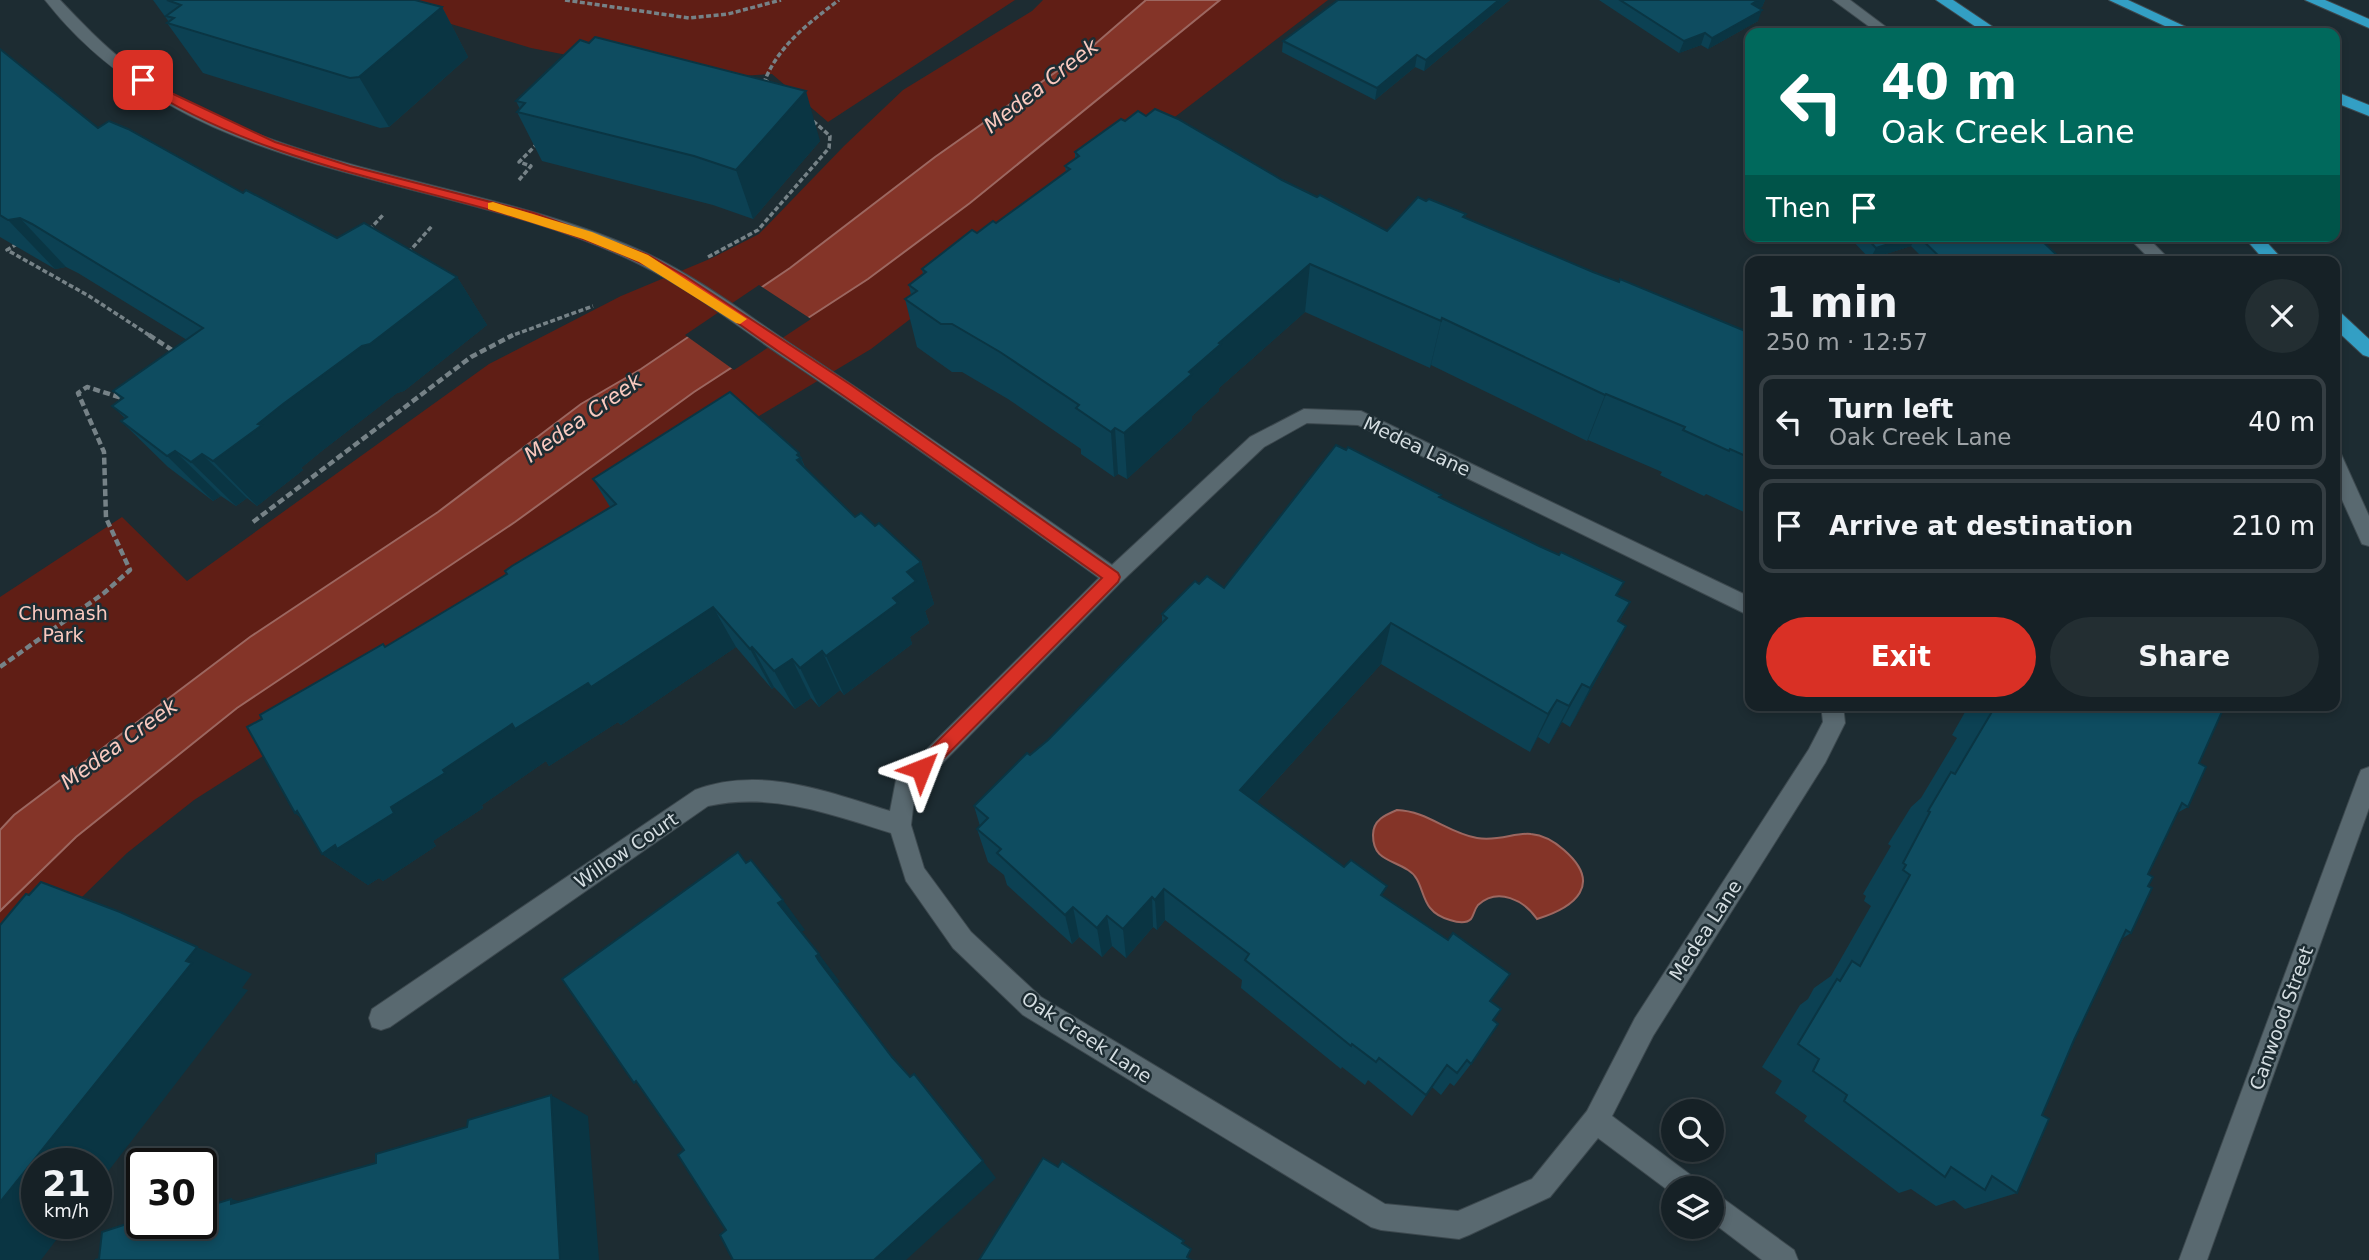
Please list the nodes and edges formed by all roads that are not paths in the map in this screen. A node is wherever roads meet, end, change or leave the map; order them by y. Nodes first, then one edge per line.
1 (52, 0) edge
2 (1840, 0) edge
3 (1942, 0) edge
4 (2116, 0) edge
5 (2312, 0) edge
6 (2369, 21) edge
7 (1880, 28) edge
8 (1987, 28) edge
9 (2180, 28) edge
10 (2340, 99) edge
11 (2369, 111) edge
12 (2142, 242) edge
13 (2257, 242) edge
14 (2157, 256) edge
15 (2271, 256) edge
16 (2340, 323) edge
17 (2369, 350) edge
18 (2340, 473) edge
19 (2369, 538) edge
20 (1113, 577) junction
21 (1745, 605) edge
22 (1833, 711) edge
23 (2369, 777) edge
24 (900, 825) junction
25 (381, 1018) dead end
26 (1596, 1120) junction
27 (1671, 1176) edge
28 (1724, 1215) edge
29 (1784, 1260) edge
30 (2193, 1260) edge

1 - 20 street
2 - 7 street
3 - 8 highway
4 - 9 highway
5 - 6 highway
10 - 11 highway
12 - 14 street
13 - 15 highway
16 - 17 highway
18 - 19 street
20 - 21 street, Medea Lane
20 - 24 street, Oak Creek Lane
22 - 26 street, Medea Lane
23 - 30 street, Canwood Street
24 - 25 street, Willow Court
24 - 26 street, Oak Creek Lane
26 - 27 street
28 - 29 street

